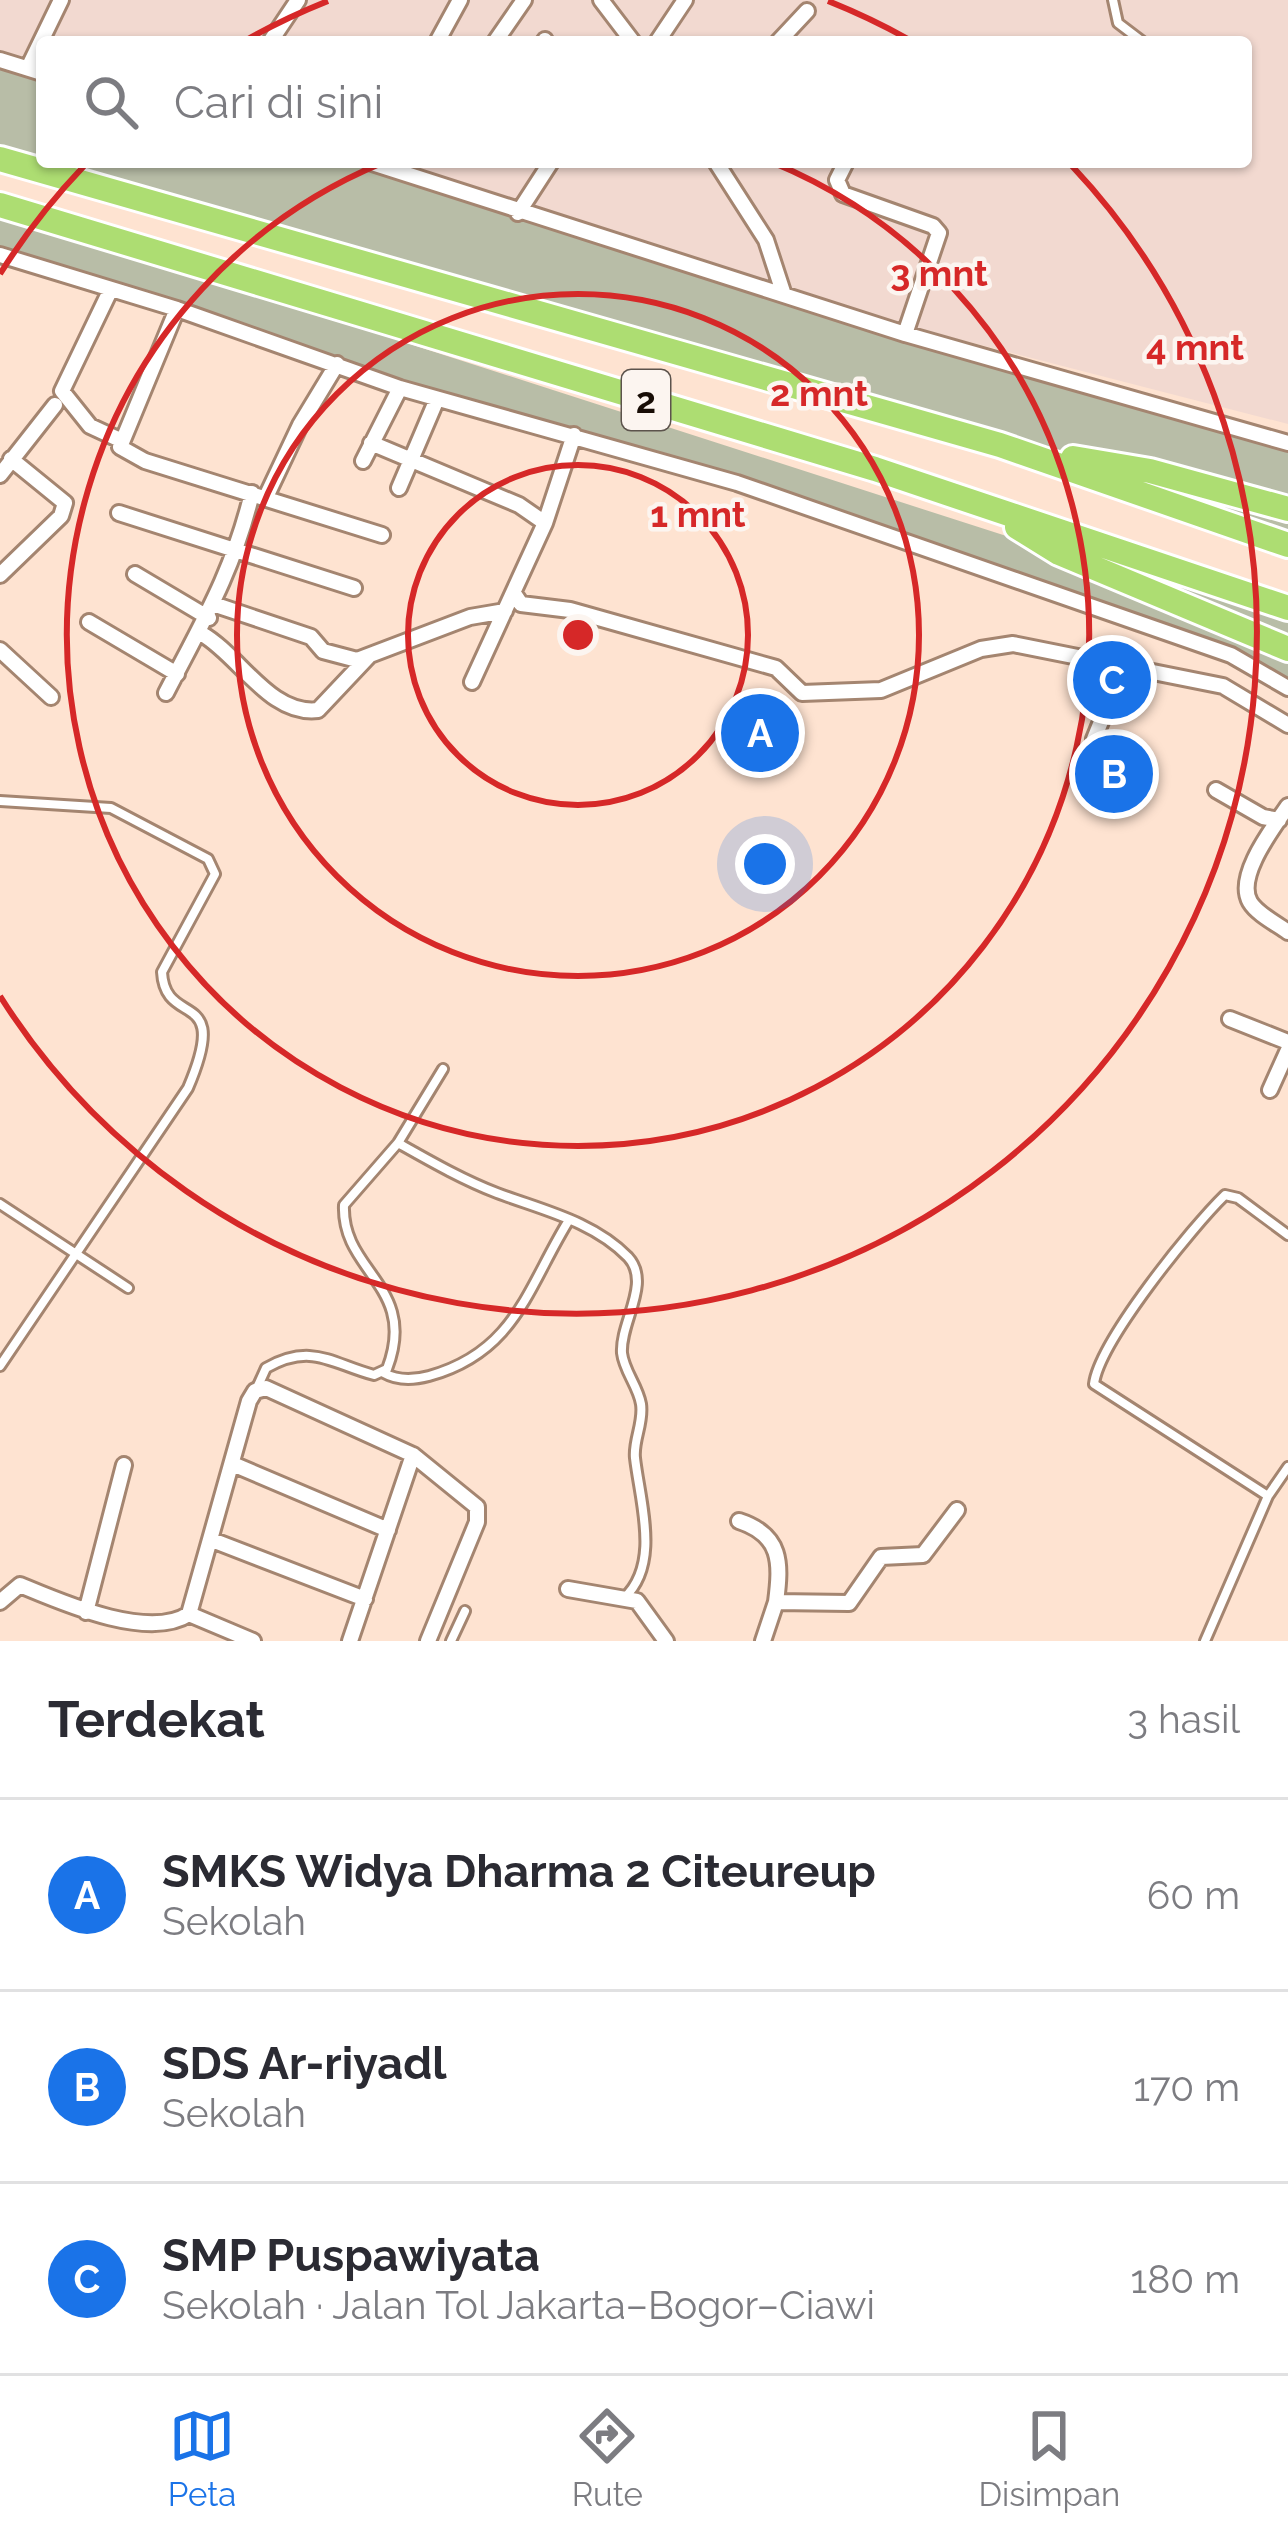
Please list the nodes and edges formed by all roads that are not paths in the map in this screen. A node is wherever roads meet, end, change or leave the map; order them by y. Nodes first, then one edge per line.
1 (62, 0) edge
2 (298, 0) edge
3 (524, 0) edge
4 (601, 0) edge
5 (685, 0) edge
6 (1113, 0) edge
7 (456, 2) edge
8 (807, 11) dead end
9 (48, 36) edge
10 (275, 36) edge
11 (440, 36) edge
12 (499, 36) edge
13 (628, 36) edge
14 (661, 36) edge
15 (784, 36) edge
16 (1135, 36) edge
17 (0, 59) edge
18 (35, 70) edge
19 (0, 158) edge
20 (387, 168) edge
21 (547, 168) edge
22 (720, 168) edge
23 (843, 168) edge
24 (0, 205) edge
25 (518, 213) junction
26 (0, 255) edge
27 (110, 291) junction
28 (784, 295) junction
29 (177, 309) junction
30 (905, 334) junction
31 (337, 364) junction
32 (400, 388) junction
33 (437, 398) junction
34 (55, 405) dead end
35 (574, 435) junction
36 (118, 440) junction
37 (371, 442) junction
38 (1288, 443) edge
39 (1000, 445) junction
40 (10, 459) junction
41 (363, 461) dead end
42 (409, 461) junction
43 (0, 475) edge
44 (399, 488) dead end
45 (259, 495) junction
46 (982, 505) junction
47 (1288, 509) edge
48 (119, 513) dead end
49 (545, 523) junction
50 (382, 535) dead end
51 (1288, 545) edge
52 (238, 552) junction
53 (0, 574) edge
54 (135, 574) dead end
55 (354, 588) dead end
56 (514, 595) junction
57 (1288, 608) edge
58 (505, 611) junction
59 (213, 612) junction
60 (89, 622) dead end
61 (202, 634) junction
62 (1288, 649) edge
63 (0, 650) edge
64 (1231, 656) junction
65 (368, 657) junction
66 (1123, 667) junction
67 (177, 674) junction
68 (472, 682) dead end
69 (1223, 686) junction
70 (1288, 688) edge
71 (166, 693) dead end
72 (51, 697) dead end
73 (1288, 725) edge
74 (1094, 739) dead end
75 (1216, 790) dead end
76 (0, 801) edge
77 (1283, 813) edge
78 (1288, 932) edge
79 (1230, 1019) dead end
80 (1288, 1046) edge
81 (443, 1069) dead end
82 (1270, 1090) dead end
83 (398, 1143) junction
84 (0, 1204) edge
85 (568, 1220) junction
86 (1288, 1235) edge
87 (77, 1254) junction
88 (128, 1288) dead end
89 (0, 1366) edge
90 (384, 1373) junction
91 (255, 1391) junction
92 (413, 1455) junction
93 (124, 1465) dead end
94 (235, 1465) junction
95 (1288, 1466) edge
96 (1268, 1496) junction
97 (957, 1510) dead end
98 (739, 1522) dead end
99 (388, 1529) junction
100 (212, 1540) junction
101 (568, 1589) dead end
102 (624, 1598) junction
103 (364, 1599) junction
104 (0, 1602) edge
105 (776, 1602) junction
106 (465, 1611) dead end
107 (86, 1612) junction
108 (189, 1614) junction
109 (253, 1641) edge
110 (350, 1641) edge
111 (428, 1641) edge
112 (451, 1641) edge
113 (665, 1641) edge
114 (764, 1641) edge
115 (1205, 1641) edge

1 - 9 street
2 - 10 street
3 - 12 street
4 - 13 street
5 - 14 street
6 - 16 lane
7 - 11 street
8 - 15 street
17 - 18 street
19 - 39 highway, 2
20 - 25 street
21 - 25 street
22 - 28 street
23 - 30 street
24 - 46 highway, 2
25 - 28 street
26 - 27 street
27 - 29 street
27 - 36 street
28 - 30 street
29 - 31 street
29 - 36 street
30 - 38 street
31 - 32 street
31 - 45 street
32 - 33 street
32 - 37 street
33 - 35 street
33 - 42 street
34 - 40 street
35 - 49 street
35 - 64 street
36 - 45 street
37 - 41 street
37 - 42 street
39 - 47 highway
39 - 51 highway, 2
40 - 43 street
40 - 53 street
42 - 44 street
42 - 49 street
45 - 50 street
45 - 52 street
46 - 57 highway, 2
46 - 62 highway
48 - 52 street
49 - 56 street
52 - 55 street
52 - 59 street
54 - 59 street
56 - 58 street
56 - 66 street
58 - 65 street
58 - 68 street
59 - 61 street
59 - 65 street
60 - 67 street
61 - 65 street
61 - 67 street
63 - 72 street
64 - 69 street
64 - 70 street
66 - 69 street
66 - 74 street
67 - 71 street
69 - 73 street
75 - 77 street
76 - 87 lane
77 - 78 street
79 - 80 street
80 - 82 street
81 - 83 lane
83 - 85 lane
83 - 90 lane
84 - 87 lane
85 - 90 lane
85 - 102 lane
86 - 96 lane
87 - 88 lane
87 - 89 lane
90 - 91 lane
91 - 92 street
91 - 94 street
92 - 99 street
92 - 111 street
93 - 107 street
94 - 99 street
94 - 100 street
95 - 96 lane
96 - 115 lane
97 - 105 street
98 - 105 street
99 - 103 street
100 - 103 street
100 - 108 street
101 - 102 street
102 - 113 street
103 - 110 street
104 - 107 street
105 - 114 street
106 - 112 lane
107 - 108 street
108 - 109 street

